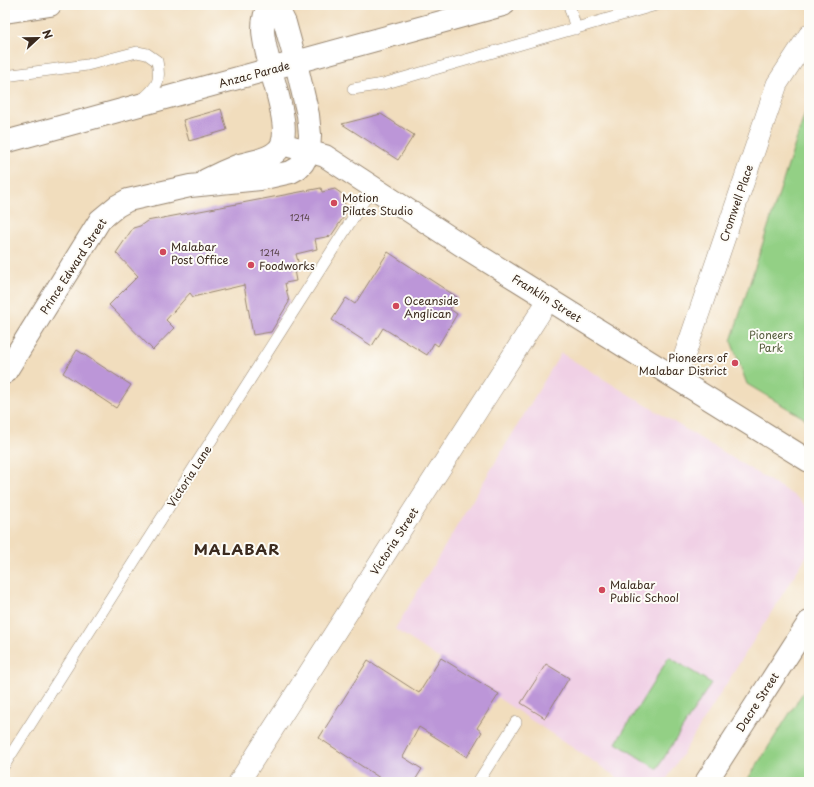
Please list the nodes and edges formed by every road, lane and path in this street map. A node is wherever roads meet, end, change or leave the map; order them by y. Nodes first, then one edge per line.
1 (50, 5) edge
2 (269, 5) edge
3 (276, 5) edge
4 (503, 5) edge
5 (569, 5) edge
6 (656, 5) edge
7 (11, 9) edge
8 (576, 29) junction
9 (809, 35) edge
10 (296, 63) junction
11 (271, 70) junction
12 (5, 76) edge
13 (353, 89) dead end
14 (134, 107) junction
15 (84, 120) junction
16 (5, 126) edge
17 (5, 142) edge
18 (282, 144) junction
19 (309, 152) junction
20 (190, 186) junction
21 (372, 188) junction
22 (549, 299) junction
23 (5, 373) edge
24 (672, 376) junction
25 (809, 461) edge
26 (809, 622) edge
27 (516, 722) dead end
28 (5, 764) edge
29 (240, 782) edge
30 (478, 782) edge
31 (706, 782) edge

1 - 7 street
2 - 11 street
3 - 10 street
4 - 10 street, Anzac Parade
5 - 8 lane
6 - 8 lane
8 - 13 lane
9 - 24 street, Cromwell Place
10 - 11 street, Anzac Parade
10 - 19 street
11 - 14 street, Anzac Parade
11 - 18 street
12 - 14 lane
14 - 15 street, Anzac Parade
15 - 16 street
15 - 17 street, Anzac Parade
18 - 19 street, Franklin Street
18 - 20 street, Prince Edward Street
19 - 20 street, Prince Edward Street
19 - 21 street, Franklin Street
20 - 23 street, Prince Edward Street
21 - 22 street, Franklin Street
21 - 28 lane, Victoria Lane
22 - 24 street, Franklin Street
22 - 29 street, Victoria Street
24 - 25 street, Franklin Street
26 - 31 street, Dacre Street
27 - 30 lane

